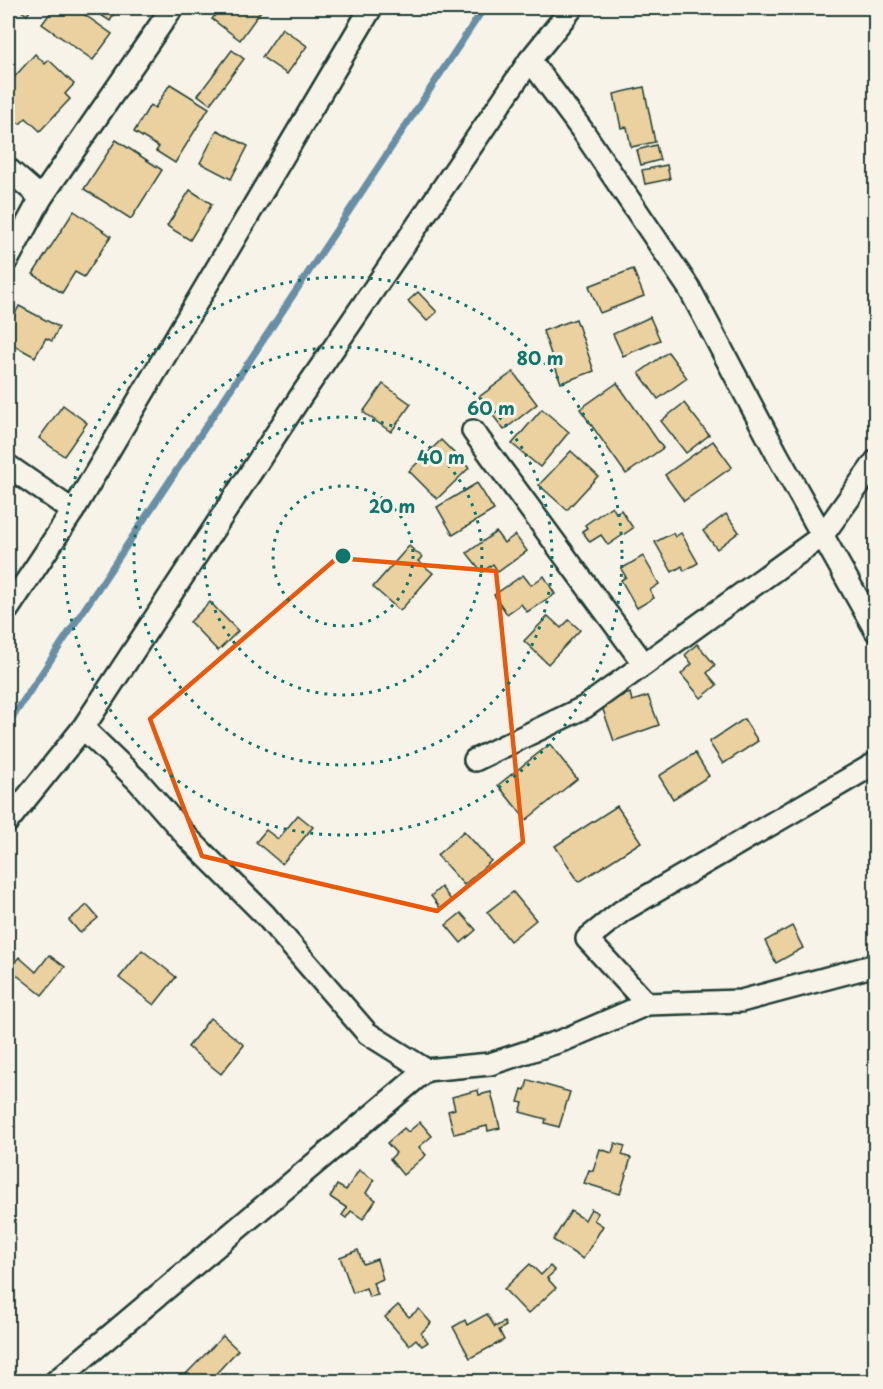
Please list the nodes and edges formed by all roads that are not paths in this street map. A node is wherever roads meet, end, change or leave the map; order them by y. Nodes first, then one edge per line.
1 (172, 8) edge
2 (572, 8) edge
3 (366, 9) edge
4 (530, 60) junction
5 (8, 169) edge
6 (41, 198) junction
7 (8, 259) edge
8 (473, 431) dead end
9 (876, 461) edge
10 (8, 466) edge
11 (73, 511) junction
12 (822, 536) junction
13 (8, 609) edge
14 (876, 631) edge
15 (644, 664) junction
16 (83, 728) junction
17 (475, 760) dead end
18 (876, 763) edge
19 (8, 821) edge
20 (876, 965) edge
21 (647, 1004) junction
22 (426, 1070) junction
23 (55, 1382) edge

1 - 6 street
2 - 4 street
3 - 11 street
4 - 12 street
4 - 16 street
5 - 6 street
6 - 7 street
8 - 15 street
9 - 12 street
10 - 11 street
11 - 13 street
12 - 14 street
12 - 15 street
15 - 17 street
16 - 19 street
16 - 22 street
18 - 21 street
20 - 21 street
21 - 22 street
22 - 23 street

